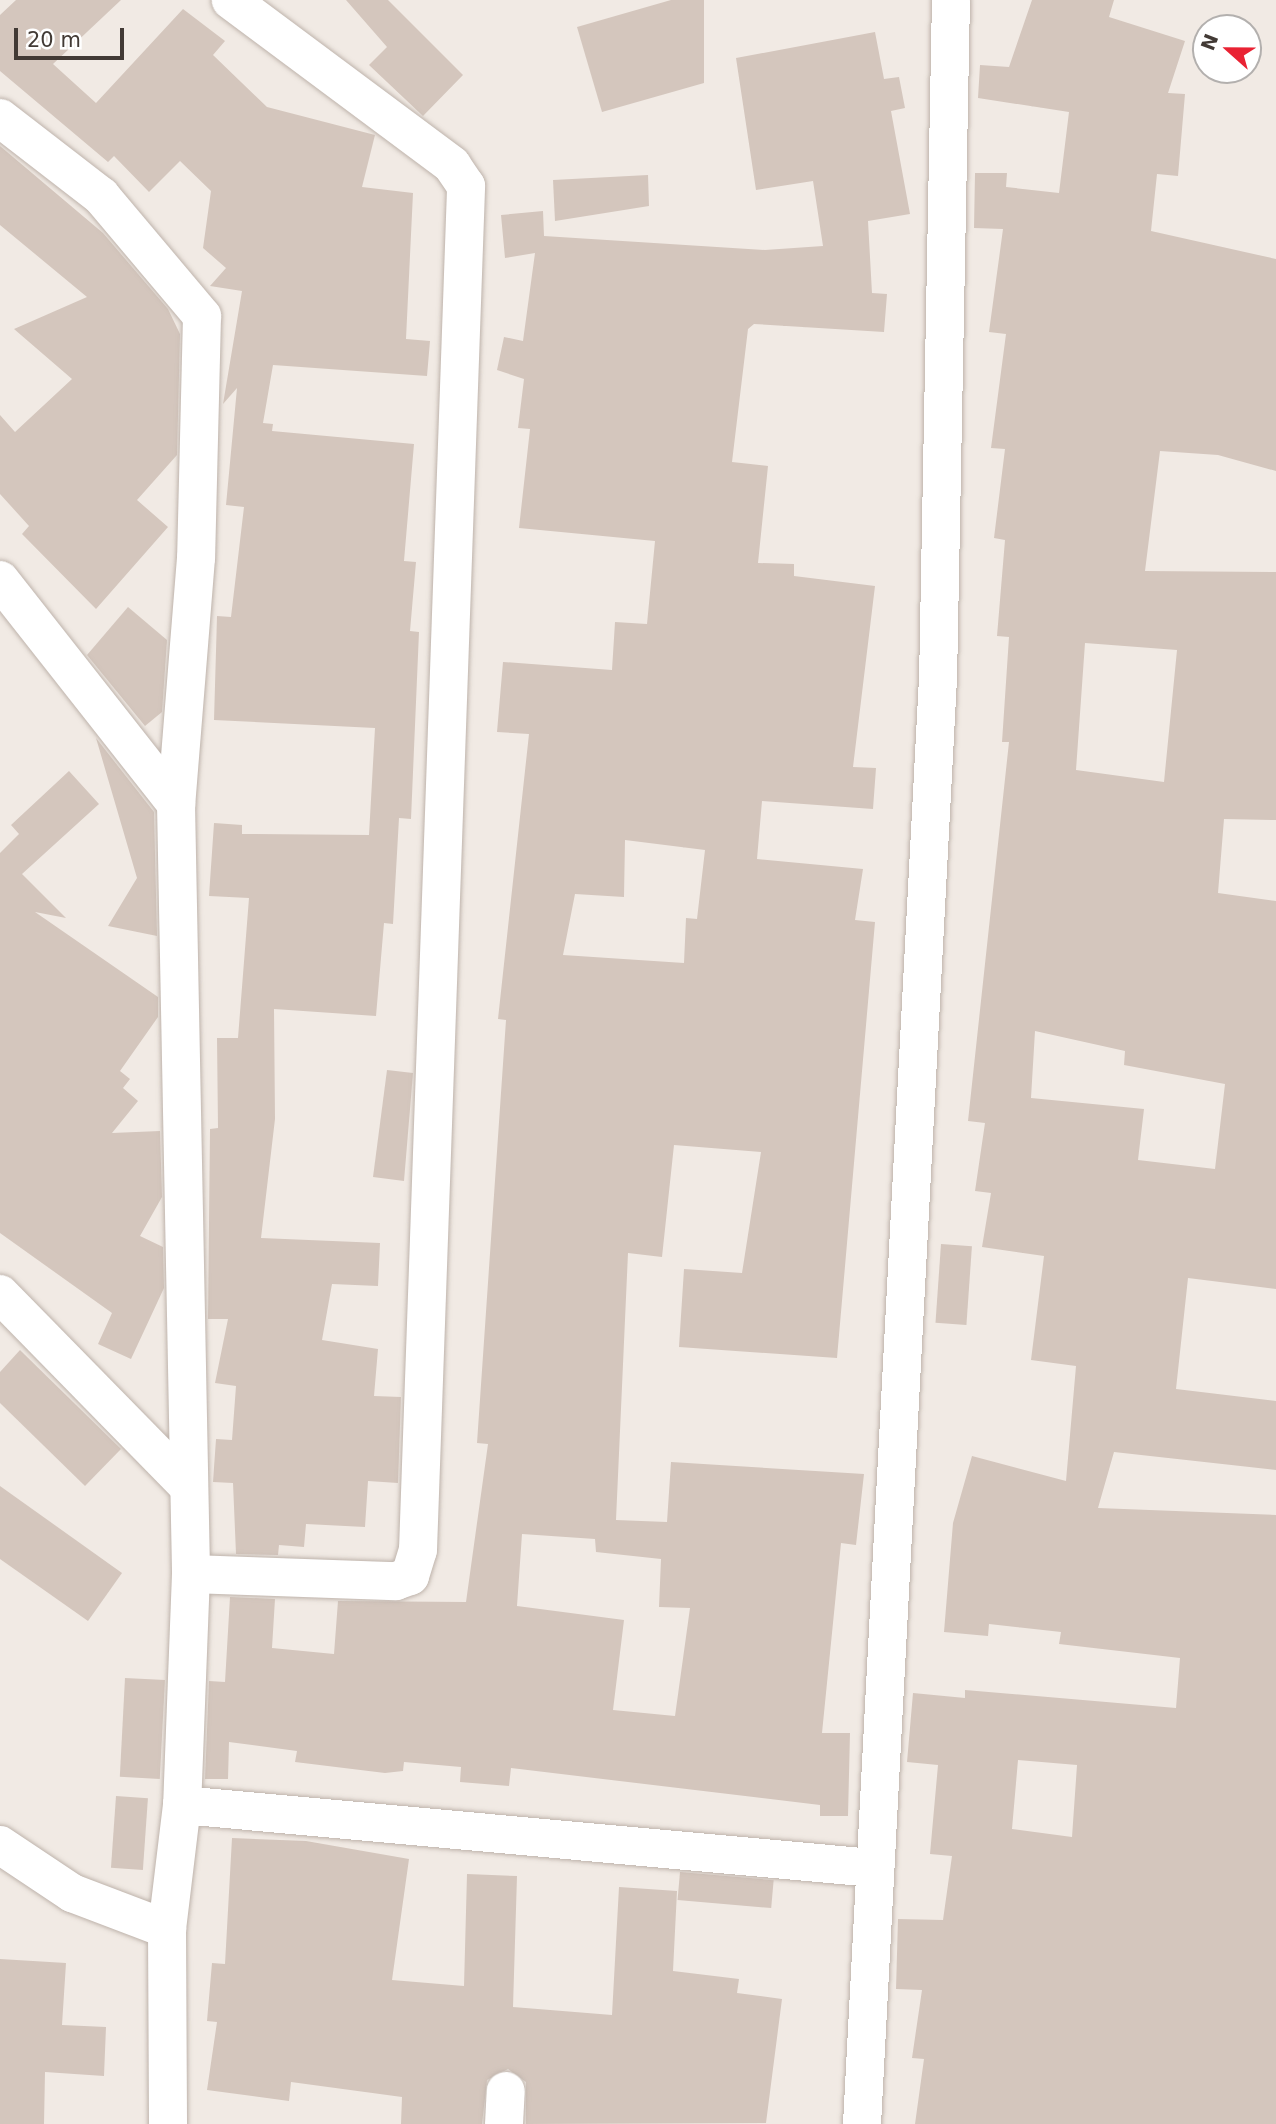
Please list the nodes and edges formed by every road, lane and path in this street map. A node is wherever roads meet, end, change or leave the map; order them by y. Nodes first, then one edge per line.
1 (231, 0) edge
2 (951, 0) edge
3 (0, 118) edge
4 (0, 580) edge
5 (176, 804) junction
6 (0, 1294) edge
7 (187, 1485) junction
8 (191, 1574) junction
9 (182, 1805) junction
10 (0, 1845) edge
11 (873, 1868) junction
12 (167, 1929) junction
13 (168, 2124) edge
14 (862, 2124) edge

1 - 8 street
2 - 11 street
3 - 5 street
4 - 5 street
5 - 7 street
6 - 7 street
7 - 8 street
8 - 9 street
9 - 11 street
9 - 12 street
10 - 12 street
11 - 14 street
12 - 13 street

